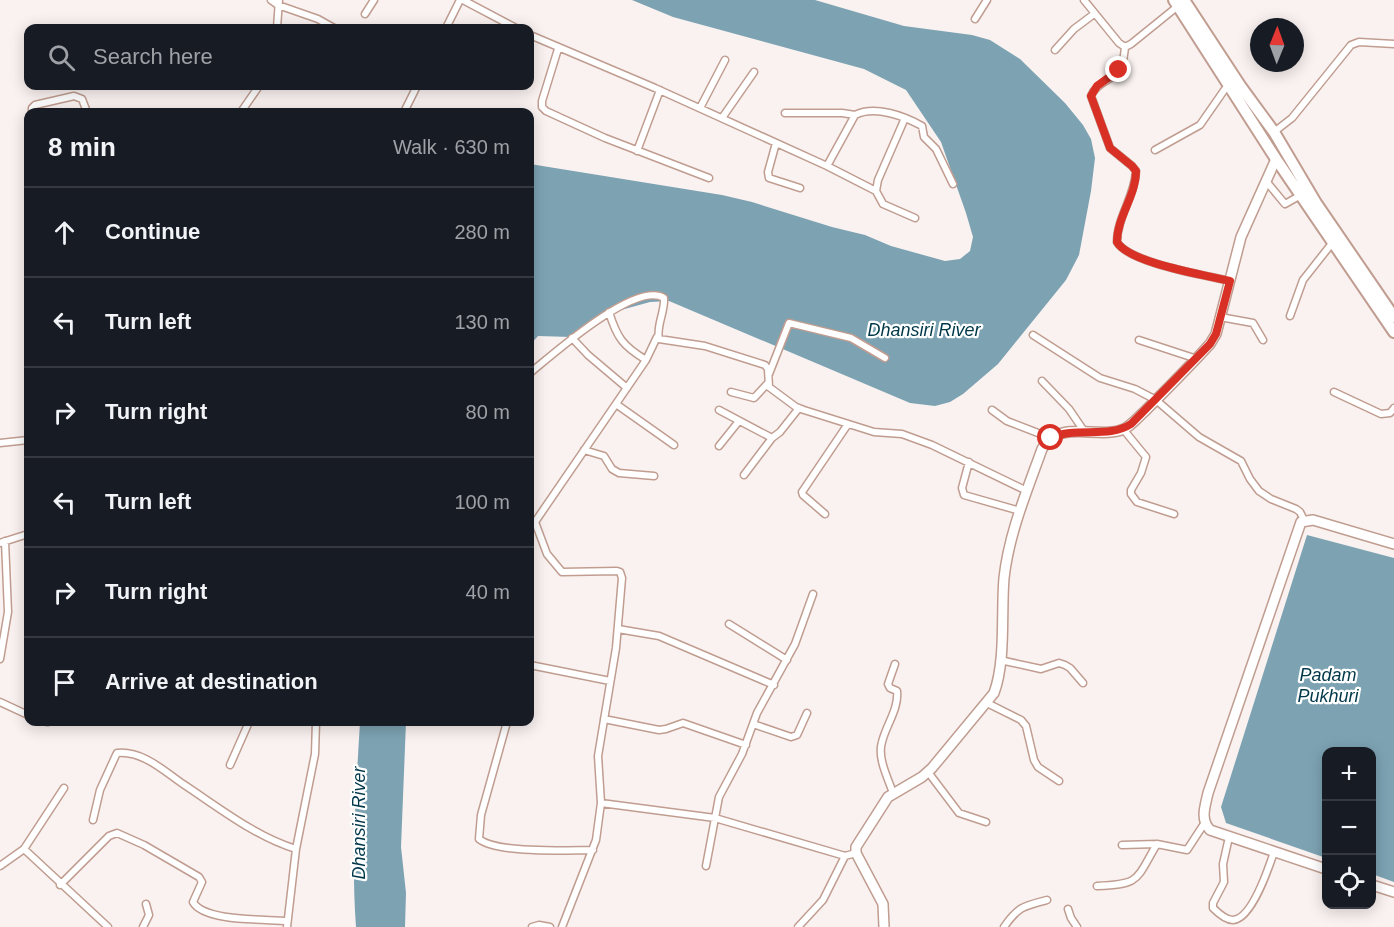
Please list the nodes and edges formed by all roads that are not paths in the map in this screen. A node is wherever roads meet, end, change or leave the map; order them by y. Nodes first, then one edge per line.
1 (271, 0) edge
2 (374, 0) edge
3 (461, 0) edge
4 (987, 0) edge
5 (1084, 0) edge
6 (1179, 2) edge
7 (278, 3) edge
8 (365, 14) dead end
9 (1094, 14) junction
10 (975, 19) dead end
11 (277, 24) edge
12 (327, 24) edge
13 (448, 24) edge
14 (508, 24) edge
15 (534, 37) edge
16 (1394, 44) edge
17 (1125, 47) junction
18 (558, 49) junction
19 (1055, 50) dead end
20 (725, 60) dead end
21 (754, 72) dead end
22 (1229, 86) junction
23 (256, 90) edge
24 (415, 90) edge
25 (660, 90) junction
26 (32, 108) edge
27 (85, 108) edge
28 (245, 108) edge
29 (406, 108) edge
30 (700, 108) junction
31 (785, 113) dead end
32 (855, 115) junction
33 (722, 118) junction
34 (905, 118) junction
35 (1274, 132) junction
36 (776, 143) junction
37 (1155, 150) dead end
38 (637, 151) junction
39 (1276, 159) junction
40 (827, 166) junction
41 (709, 178) dead end
42 (1266, 182) junction
43 (953, 184) dead end
44 (800, 188) dead end
45 (876, 191) junction
46 (1301, 195) junction
47 (915, 218) dead end
48 (1333, 242) junction
49 (1230, 281) junction
50 (609, 312) junction
51 (1290, 316) dead end
52 (1394, 316) edge
53 (1220, 317) junction
54 (1394, 332) edge
55 (1034, 335) dead end
56 (657, 337) junction
57 (572, 338) junction
58 (1139, 340) dead end
59 (1263, 340) dead end
60 (885, 358) dead end
61 (1197, 358) junction
62 (646, 360) junction
63 (534, 370) edge
64 (768, 375) junction
65 (1042, 381) dead end
66 (768, 383) junction
67 (627, 388) junction
68 (731, 392) dead end
69 (1334, 392) dead end
70 (1156, 400) junction
71 (616, 404) junction
72 (799, 408) junction
73 (1394, 408) edge
74 (719, 410) dead end
75 (992, 410) dead end
76 (739, 421) junction
77 (848, 424) junction
78 (1123, 429) junction
79 (1084, 431) junction
80 (772, 438) junction
81 (1051, 438) junction
82 (24, 440) edge
83 (0, 443) edge
84 (674, 445) dead end
85 (719, 446) dead end
86 (584, 450) junction
87 (969, 462) junction
88 (744, 475) dead end
89 (654, 476) dead end
90 (1027, 491) junction
91 (1020, 511) junction
92 (825, 514) dead end
93 (1174, 514) dead end
94 (1304, 520) junction
95 (534, 522) edge
96 (534, 529) edge
97 (24, 535) edge
98 (3, 542) edge
99 (1394, 544) edge
100 (813, 594) dead end
101 (729, 624) dead end
102 (618, 629) junction
103 (0, 659) edge
104 (787, 660) junction
105 (1000, 660) junction
106 (895, 664) dead end
107 (534, 666) edge
108 (610, 681) junction
109 (1083, 683) dead end
110 (774, 685) junction
111 (0, 702) edge
112 (987, 703) junction
113 (24, 713) edge
114 (807, 713) dead end
115 (604, 719) junction
116 (753, 724) junction
117 (247, 726) edge
118 (316, 726) edge
119 (506, 726) edge
120 (746, 745) junction
121 (230, 765) dead end
122 (928, 772) junction
123 (1059, 781) dead end
124 (64, 788) dead end
125 (893, 794) junction
126 (601, 803) junction
127 (715, 818) junction
128 (93, 820) dead end
129 (986, 822) dead end
130 (1204, 824) junction
131 (1229, 837) junction
132 (1157, 844) junction
133 (1122, 846) dead end
134 (24, 849) junction
135 (296, 849) junction
136 (593, 850) junction
137 (1274, 852) junction
138 (856, 853) junction
139 (845, 856) junction
140 (0, 866) edge
141 (706, 866) dead end
142 (1322, 869) edge
143 (60, 885) junction
144 (1097, 886) dead end
145 (1376, 887) edge
146 (1394, 892) edge
147 (1047, 900) dead end
148 (146, 904) dead end
149 (1068, 909) dead end
150 (287, 924) edge
151 (108, 927) edge
152 (143, 927) edge
153 (532, 927) edge
154 (550, 927) edge
155 (562, 927) edge
156 (798, 927) edge
157 (884, 927) edge
158 (1004, 927) edge
159 (1077, 927) edge

1 - 7 street
2 - 8 street
3 - 13 street
3 - 14 street
4 - 10 street
5 - 9 street
6 - 17 street
6 - 22 main road
6 - 35 main road
7 - 11 street
7 - 12 street
9 - 17 street
9 - 19 street
15 - 18 street
16 - 35 street
17 - 49 street
18 - 25 street
18 - 38 street
20 - 30 street
21 - 33 street
22 - 37 street
22 - 39 main road
23 - 28 street
24 - 29 street
25 - 30 street
25 - 38 street
26 - 27 street
30 - 33 street
31 - 32 street
32 - 34 street
32 - 40 street
33 - 36 street
34 - 43 street
34 - 45 street
35 - 52 main road
36 - 40 street
36 - 44 street
38 - 41 street
39 - 42 street
39 - 46 main road
40 - 45 street
42 - 46 street
42 - 49 street
45 - 47 street
46 - 48 main road
48 - 51 street
48 - 54 main road
49 - 53 street
50 - 56 street
50 - 57 street
50 - 62 street
53 - 59 street
53 - 61 street
55 - 70 street
56 - 62 street
56 - 64 street
57 - 63 street
57 - 67 street
58 - 61 street
60 - 64 street
61 - 70 street
62 - 67 street
64 - 66 street
65 - 79 street
66 - 68 street
66 - 72 street
67 - 71 street
69 - 73 street
70 - 78 street
70 - 94 street
71 - 84 street
71 - 86 street
72 - 77 street
72 - 80 street
74 - 76 street
75 - 81 street
76 - 80 street
76 - 85 street
77 - 87 street
77 - 92 street
78 - 79 street
78 - 93 street
79 - 81 street
80 - 88 street
81 - 90 street
82 - 83 street
86 - 89 street
86 - 95 street
87 - 90 street
87 - 91 street
90 - 91 street
91 - 105 street
94 - 99 street
94 - 130 street
96 - 102 street
97 - 98 street
98 - 103 street
100 - 104 street
101 - 104 street
102 - 108 street
102 - 110 street
104 - 110 street
105 - 109 street
105 - 112 street
106 - 125 street
107 - 108 street
108 - 115 street
110 - 116 street
111 - 113 street
112 - 122 street
112 - 123 street
114 - 116 street
115 - 120 street
115 - 126 street
116 - 120 street
117 - 121 street
118 - 135 street
119 - 136 street
120 - 127 street
122 - 125 street
122 - 129 street
124 - 134 street
125 - 138 street
126 - 127 street
126 - 136 street
127 - 139 street
127 - 141 street
128 - 135 street
130 - 131 street
130 - 132 street
131 - 137 street
131 - 137 street
132 - 133 street
132 - 144 street
134 - 140 street
134 - 143 street
135 - 150 street
136 - 155 street
137 - 142 street
138 - 139 street
138 - 157 street
139 - 156 street
143 - 150 street
143 - 151 street
145 - 146 street
147 - 158 street
148 - 152 street
149 - 159 street
153 - 154 street

